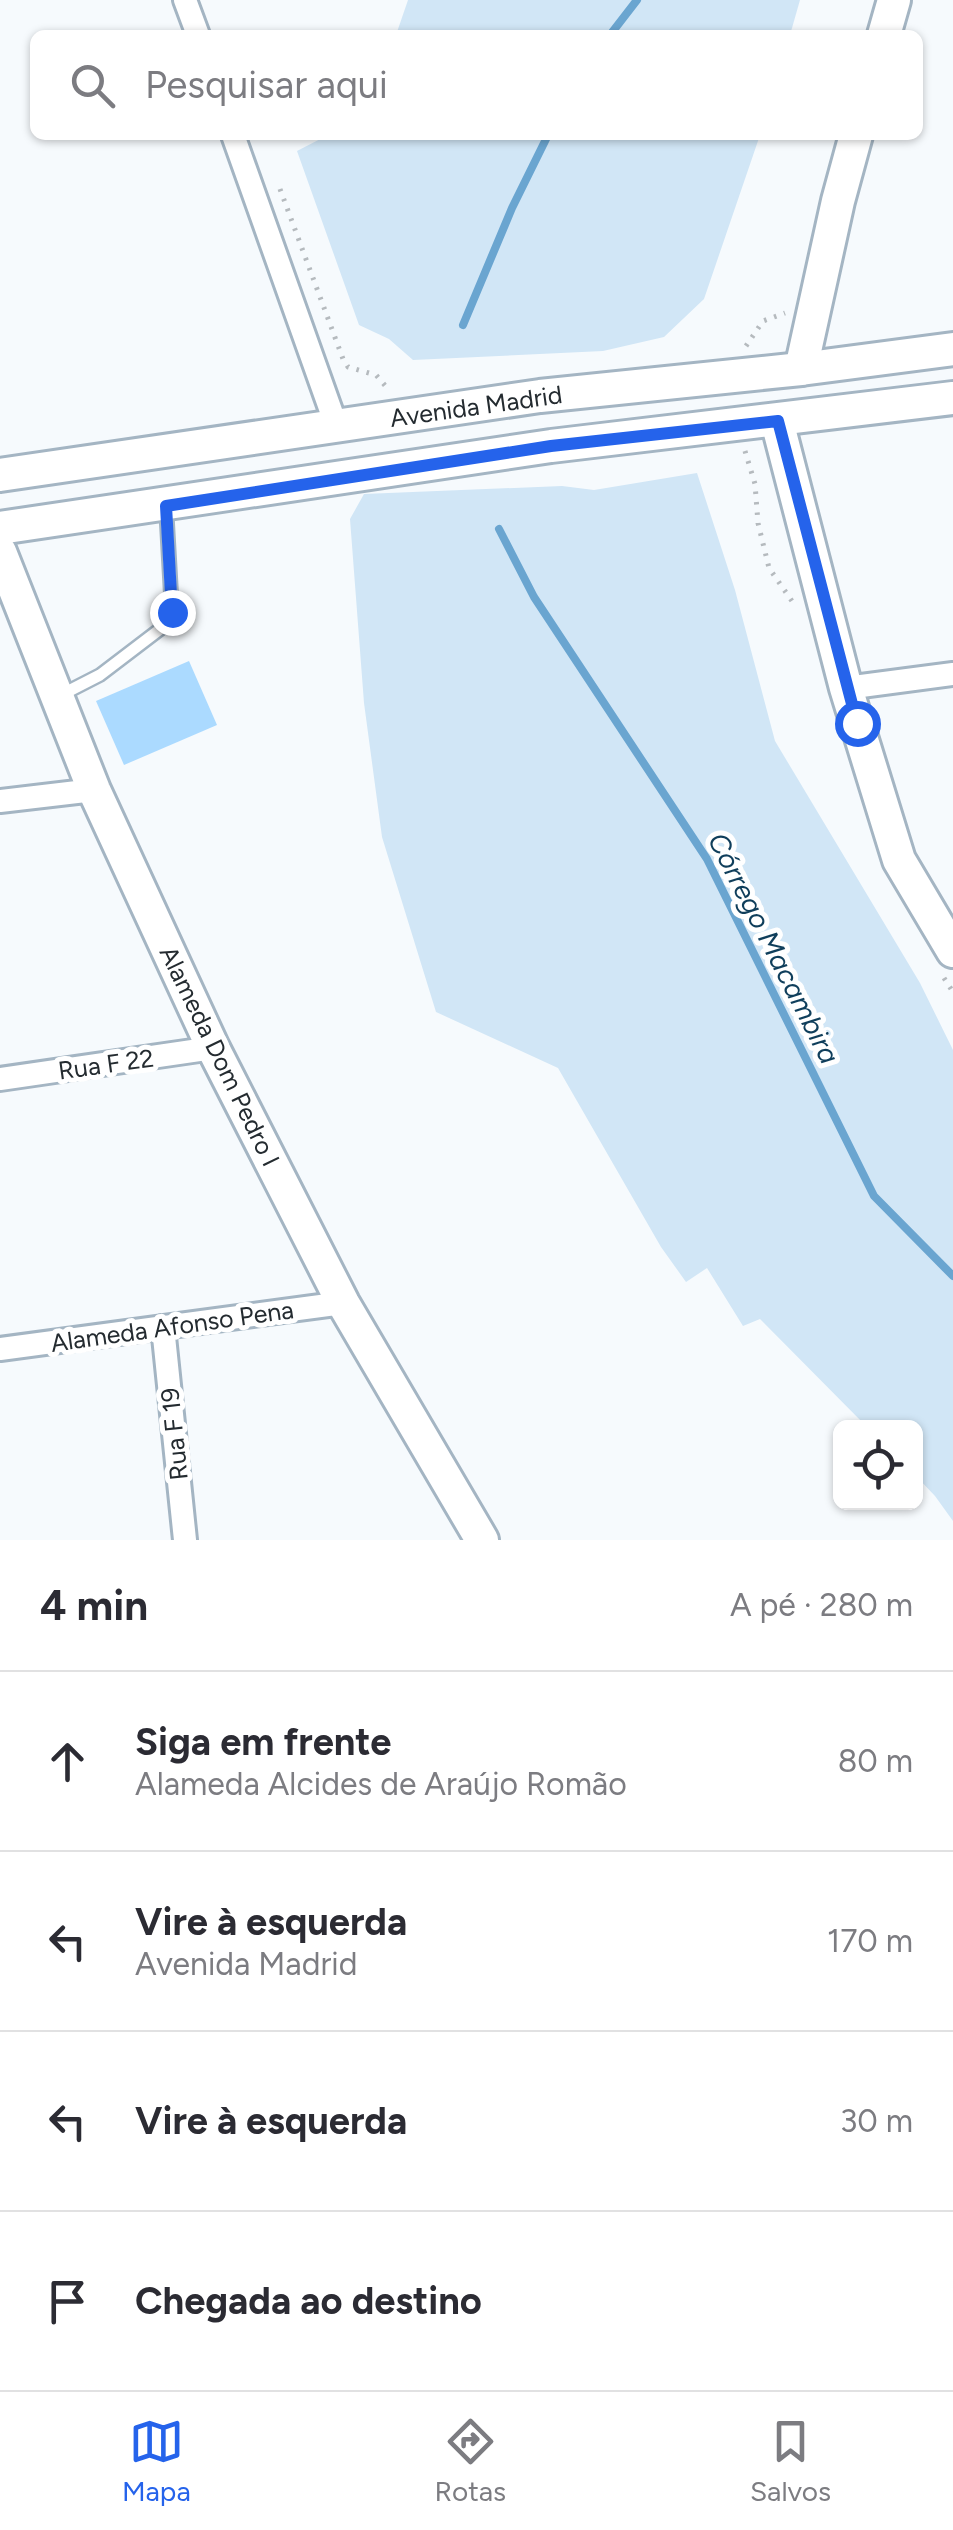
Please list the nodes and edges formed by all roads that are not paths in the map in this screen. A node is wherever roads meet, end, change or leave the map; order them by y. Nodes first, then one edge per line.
1 (185, 0) edge
2 (894, 0) edge
3 (196, 30) edge
4 (885, 30) edge
5 (235, 140) edge
6 (855, 140) edge
7 (953, 349) edge
8 (801, 369) junction
9 (953, 398) edge
10 (778, 421) junction
11 (336, 425) junction
12 (0, 476) edge
13 (166, 506) junction
14 (0, 528) edge
15 (0, 552) edge
16 (953, 674) edge
17 (846, 688) junction
18 (57, 697) junction
19 (94, 790) junction
20 (0, 802) edge
21 (948, 964) edge
22 (213, 1048) junction
23 (0, 1078) edge
24 (344, 1303) junction
25 (163, 1327) junction
26 (0, 1349) edge
27 (185, 1540) edge
28 (482, 1540) edge

1 - 3 street
2 - 4 street
5 - 11 street
6 - 8 street
7 - 8 street, Avenida Madrid
8 - 11 street, Avenida Madrid
9 - 10 street, Avenida Madrid
10 - 13 street, Avenida Madrid
10 - 17 street
11 - 12 street, Avenida Madrid
13 - 14 street, Avenida Madrid
13 - 18 lane
15 - 18 street, Alameda Dom Pedro I
16 - 17 street
17 - 21 street
18 - 19 street, Alameda Dom Pedro I
19 - 20 street
19 - 22 street, Alameda Dom Pedro I
22 - 23 street, Rua F 22
22 - 24 street, Alameda Dom Pedro I
24 - 25 street, Alameda Afonso Pena
24 - 28 street, Alameda Dom Pedro I
25 - 26 street, Alameda Afonso Pena
25 - 27 street, Rua F 19

